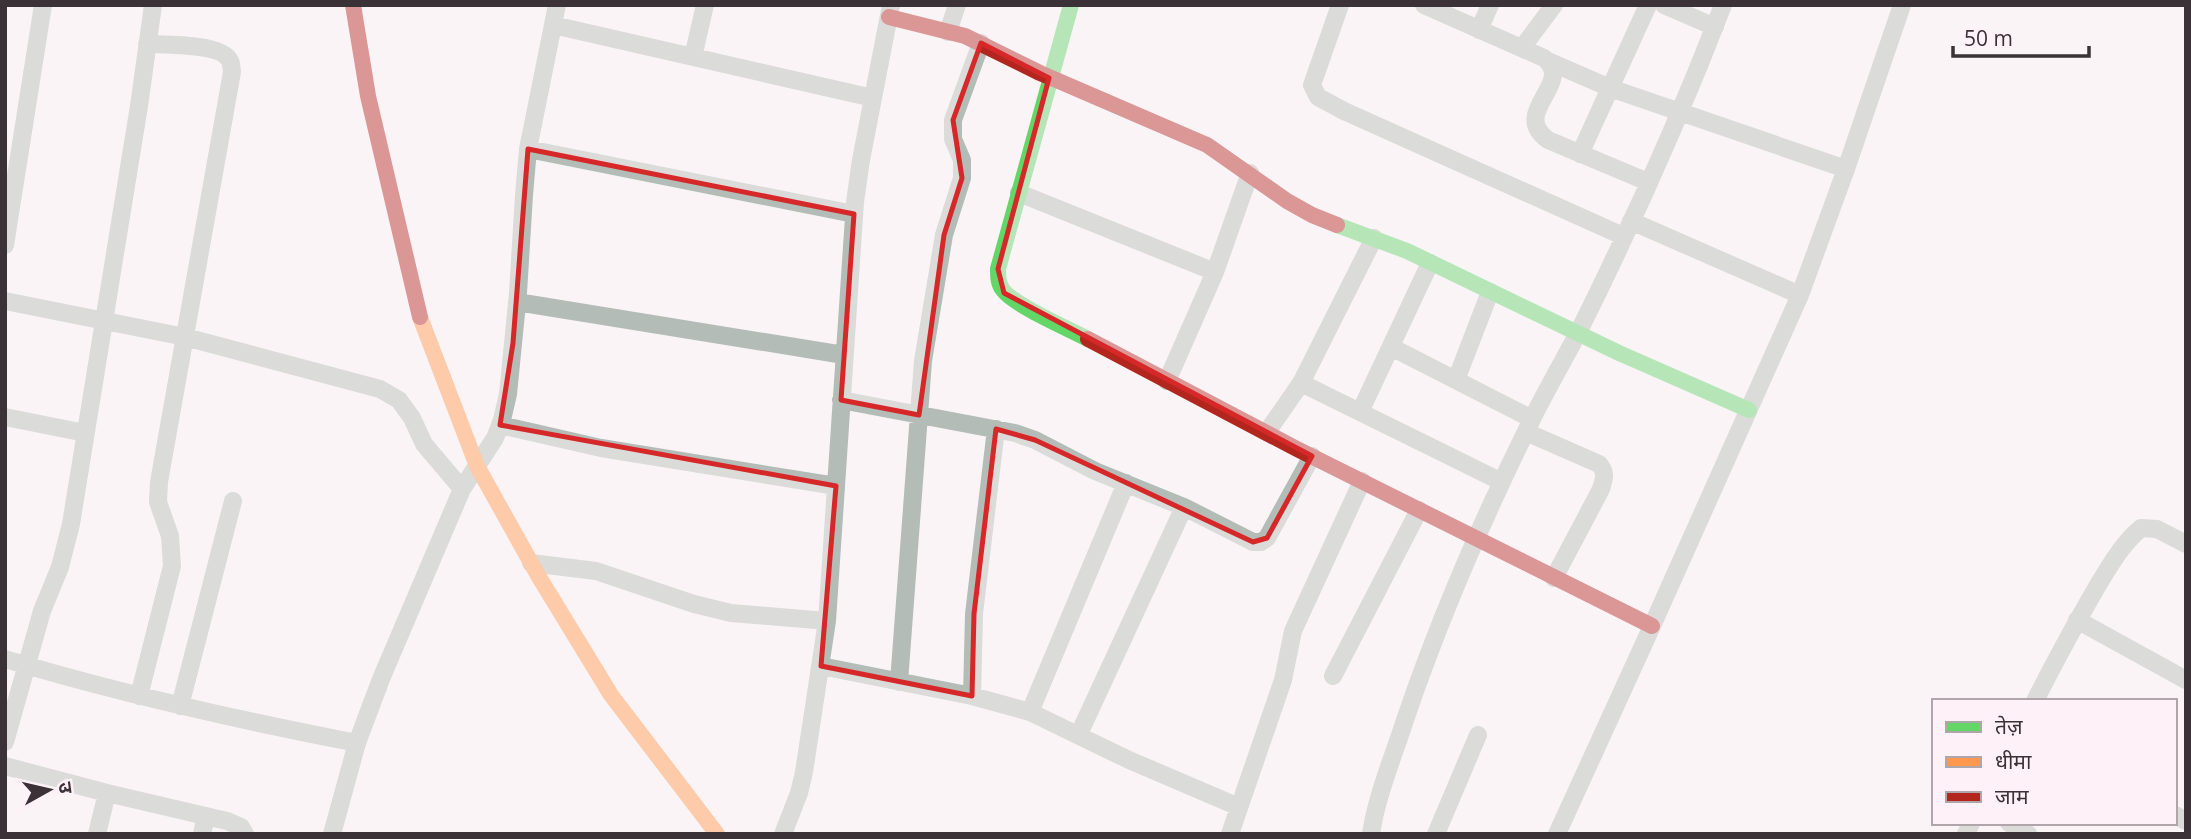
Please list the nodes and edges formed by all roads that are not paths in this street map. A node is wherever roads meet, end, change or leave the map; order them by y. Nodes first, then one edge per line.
1 (43, 5) edge
2 (153, 5) edge
3 (353, 5) edge
4 (557, 5) edge
5 (705, 5) edge
6 (957, 5) edge
7 (1070, 5) edge
8 (1340, 5) edge
9 (1424, 5) edge
10 (1490, 5) edge
11 (1554, 5) edge
12 (1648, 5) edge
13 (1664, 5) edge
14 (1723, 5) edge
15 (1902, 5) edge
16 (890, 11) edge
17 (553, 24) junction
18 (1714, 27) junction
19 (1479, 30) junction
20 (948, 32) junction
21 (981, 43) junction
22 (147, 44) junction
23 (1522, 48) junction
24 (692, 57) junction
25 (1548, 61) junction
26 (1049, 78) junction
27 (1610, 88) junction
28 (873, 98) junction
29 (1681, 113) junction
30 (528, 149) junction
31 (1580, 154) junction
32 (1846, 169) junction
33 (1251, 173) junction
34 (1648, 182) junction
35 (1019, 193) junction
36 (854, 214) junction
37 (1627, 228) junction
38 (1374, 238) junction
39 (5, 245) edge
40 (1430, 263) junction
41 (1215, 272) junction
42 (1490, 292) junction
43 (1800, 295) junction
44 (5, 301) edge
45 (517, 302) junction
46 (104, 320) junction
47 (1577, 335) junction
48 (186, 338) junction
49 (1391, 347) junction
50 (844, 355) junction
51 (1456, 380) junction
52 (1167, 381) junction
53 (1301, 383) junction
54 (841, 400) junction
55 (1749, 410) junction
56 (1360, 412) junction
57 (919, 415) junction
58 (5, 417) edge
59 (500, 425) junction
60 (1529, 426) junction
61 (996, 429) junction
62 (1267, 432) junction
63 (85, 433) junction
64 (1312, 456) junction
65 (477, 466) junction
66 (1362, 481) junction
67 (1502, 482) junction
68 (1126, 483) junction
69 (836, 486) junction
70 (462, 489) junction
71 (233, 501) dead end
72 (1184, 507) junction
73 (1419, 510) junction
74 (1475, 539) junction
75 (2186, 544) edge
76 (531, 563) junction
77 (1554, 578) junction
78 (2077, 620) junction
79 (827, 621) junction
80 (1652, 626) junction
81 (5, 659) edge
82 (27, 665) junction
83 (821, 666) junction
84 (1333, 676) dead end
85 (2186, 680) edge
86 (899, 681) junction
87 (139, 696) junction
88 (972, 696) junction
89 (2036, 699) edge
90 (180, 706) junction
91 (1030, 712) junction
92 (1079, 734) junction
93 (1478, 735) dead end
94 (5, 741) edge
95 (357, 743) junction
96 (5, 766) edge
97 (107, 793) junction
98 (1240, 807) junction
99 (206, 816) junction
100 (2012, 825) edge
101 (97, 834) edge
102 (202, 834) edge
103 (245, 834) edge
104 (332, 834) edge
105 (717, 834) edge
106 (783, 834) edge
107 (1230, 834) edge
108 (1371, 834) edge
109 (1436, 834) edge
110 (1557, 834) edge
111 (2028, 834) edge

1 - 39 street
2 - 22 street
3 - 65 street
4 - 17 street
5 - 24 street
6 - 20 street
7 - 26 street
8 - 37 street
9 - 19 street
10 - 19 street
11 - 23 street
12 - 27 street
13 - 18 street
14 - 18 street
15 - 32 street
16 - 20 street
16 - 28 street
17 - 24 street
17 - 30 street
18 - 29 street
19 - 23 street
20 - 21 street
21 - 26 street
21 - 57 street
22 - 46 street
22 - 48 street
23 - 25 street
24 - 28 street
25 - 27 street
25 - 31 street
26 - 33 street
26 - 35 street
27 - 29 street
27 - 31 street
28 - 36 street
29 - 32 street
29 - 34 street
30 - 36 street
30 - 45 street
31 - 34 street
32 - 43 street
33 - 38 street
33 - 41 street
34 - 37 street
35 - 41 street
35 - 52 street
36 - 50 street
37 - 43 street
37 - 47 street
38 - 40 street
38 - 53 street
40 - 42 street
40 - 49 street
41 - 52 street
42 - 47 street
42 - 51 street
43 - 55 street
44 - 46 street
45 - 50 street
45 - 59 street
46 - 48 street
46 - 63 street
47 - 55 street
47 - 60 street
48 - 70 street
48 - 87 street
49 - 51 street
49 - 56 street
50 - 54 street
51 - 60 street
52 - 62 street
53 - 56 street
53 - 62 street
54 - 57 street
54 - 69 street
55 - 80 street
56 - 67 street
57 - 61 street
57 - 86 street
58 - 63 street
59 - 65 street
59 - 69 street
60 - 67 street
60 - 77 street
61 - 68 street
61 - 88 street
62 - 64 street
63 - 82 street
64 - 66 street
64 - 72 street
65 - 70 street
65 - 76 street
66 - 73 street
66 - 98 street
67 - 74 street
68 - 72 street
68 - 91 street
69 - 79 street
70 - 95 street
71 - 90 street
72 - 92 street
73 - 74 street
73 - 84 street
74 - 77 street
74 - 108 street
75 - 78 street
76 - 79 street
76 - 105 street
77 - 80 street
78 - 85 street
78 - 89 street
79 - 83 street
80 - 110 street
81 - 82 street
82 - 87 street
82 - 94 street
83 - 86 street
83 - 106 street
86 - 88 street
87 - 90 street
88 - 91 street
90 - 95 street
91 - 92 street
92 - 98 street
93 - 109 street
95 - 104 street
96 - 97 street
97 - 99 street
97 - 101 street
98 - 107 street
99 - 102 street
99 - 103 street
100 - 111 street

